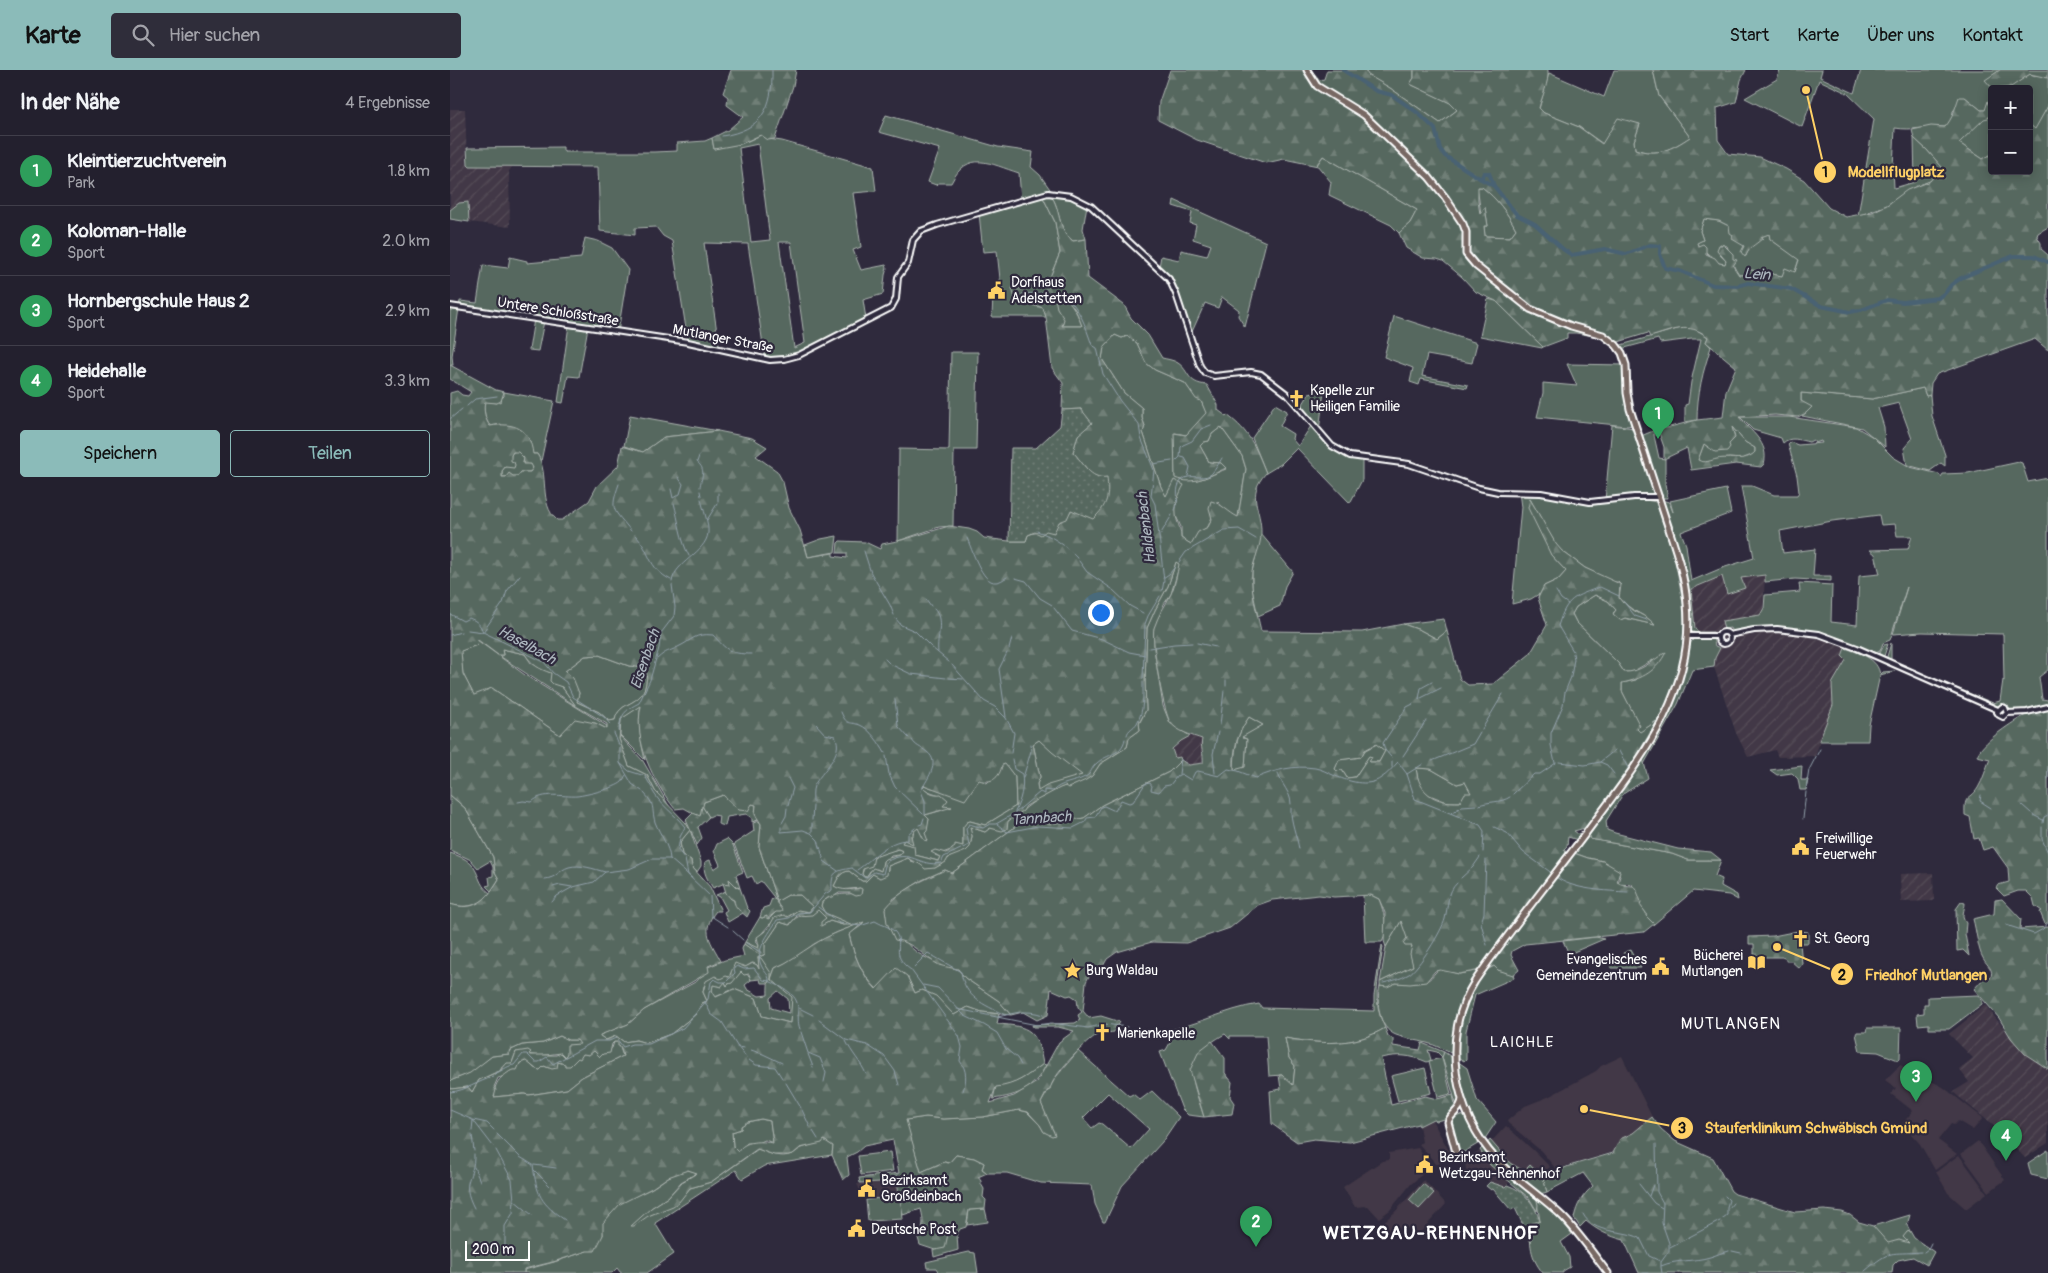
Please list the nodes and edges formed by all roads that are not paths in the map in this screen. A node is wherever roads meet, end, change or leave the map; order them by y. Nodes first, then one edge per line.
1 (1307, 70) edge
2 (450, 306) edge
3 (664, 338) joint
4 (1659, 497) junction
5 (1729, 635) junction
6 (1688, 636) junction
7 (1718, 636) junction
8 (2048, 707) edge
9 (1462, 1099) junction
10 (1455, 1113) junction
11 (1467, 1113) junction
12 (1458, 1155) dead end
13 (1608, 1273) edge

1 - 4 main road
2 - 3 main road, Untere Schloßstraße
3 - 4 main road, Mutlanger Straße
4 - 6 main road
5 - 7 main road
5 - 7 main road
5 - 8 main road
6 - 7 main road
6 - 9 main road
9 - 10 main road
9 - 11 main road
10 - 11 main road
10 - 12 main road
11 - 13 main road

